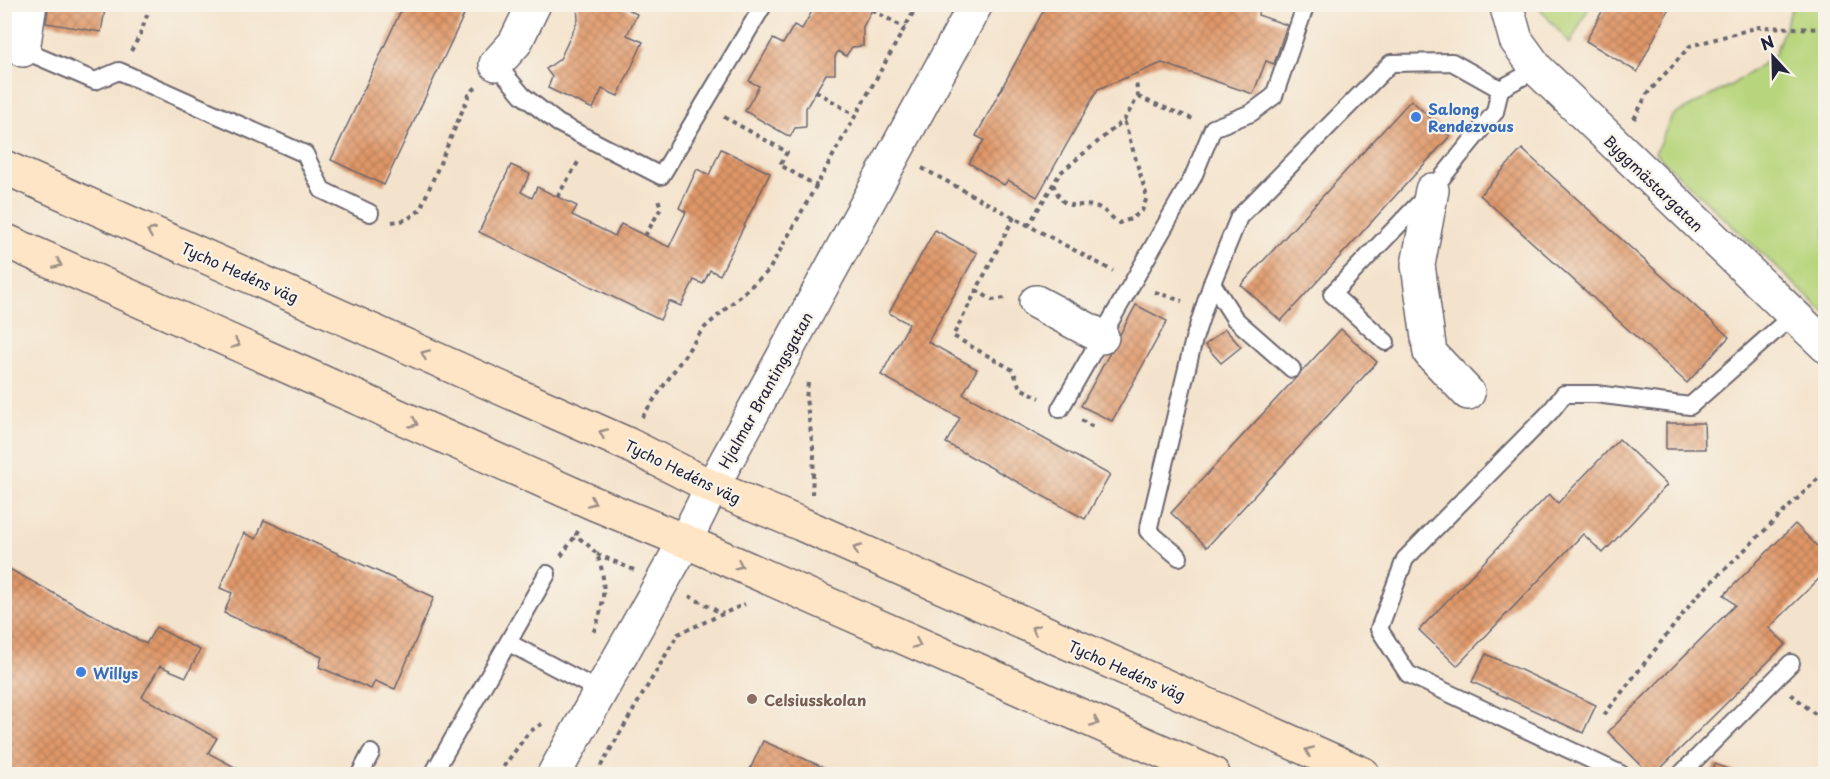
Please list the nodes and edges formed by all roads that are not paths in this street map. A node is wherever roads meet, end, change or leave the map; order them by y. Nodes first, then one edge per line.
1 (30, 4) edge
2 (534, 4) edge
3 (764, 4) edge
4 (976, 4) edge
5 (1306, 4) edge
6 (1506, 4) edge
7 (23, 50) joint
8 (496, 64) joint
9 (1537, 69) junction
10 (1500, 89) junction
11 (4, 167) edge
12 (1432, 190) junction
13 (370, 213) road end
14 (4, 240) edge
15 (1212, 283) junction
16 (1036, 302) dead end
17 (1793, 315) junction
18 (1102, 337) junction
19 (1386, 342) dead end
20 (1826, 346) edge
21 (1292, 369) dead end
22 (1468, 393) dead end
23 (1060, 409) road end
24 (712, 487) junction
25 (685, 541) junction
26 (1179, 557) dead end
27 (548, 574) dead end
28 (509, 643) junction
29 (1791, 663) dead end
30 (587, 684) junction
31 (371, 753) dead end
32 (360, 774) edge
33 (433, 774) edge
34 (554, 774) edge
35 (1213, 774) edge
36 (1363, 774) edge
37 (1621, 774) edge
38 (1681, 774) edge

1 - 7 street
2 - 8 street
3 - 8 lane
4 - 24 street, Hjalmar Brantingsgatan
5 - 18 lane
6 - 9 street, Byggmästargatan
7 - 13 lane
9 - 10 lane
9 - 17 street, Byggmästargatan
10 - 12 lane
10 - 15 lane
24 -> 11 main road, Tycho Hedéns väg
12 - 19 lane
12 - 22 street
14 -> 25 main road
15 - 21 lane
15 - 26 lane
16 - 18 street
17 - 20 street, Byggmästargatan
17 - 37 lane
18 - 23 lane
24 - 25 street, Hjalmar Brantingsgatan
36 -> 24 main road, Tycho Hedéns väg
25 - 30 street, Hjalmar Brantingsgatan
25 -> 35 main road
27 - 28 lane
28 - 30 lane
28 - 33 lane
29 - 38 lane
30 - 34 street, Hjalmar Brantingsgatan
31 - 32 lane

